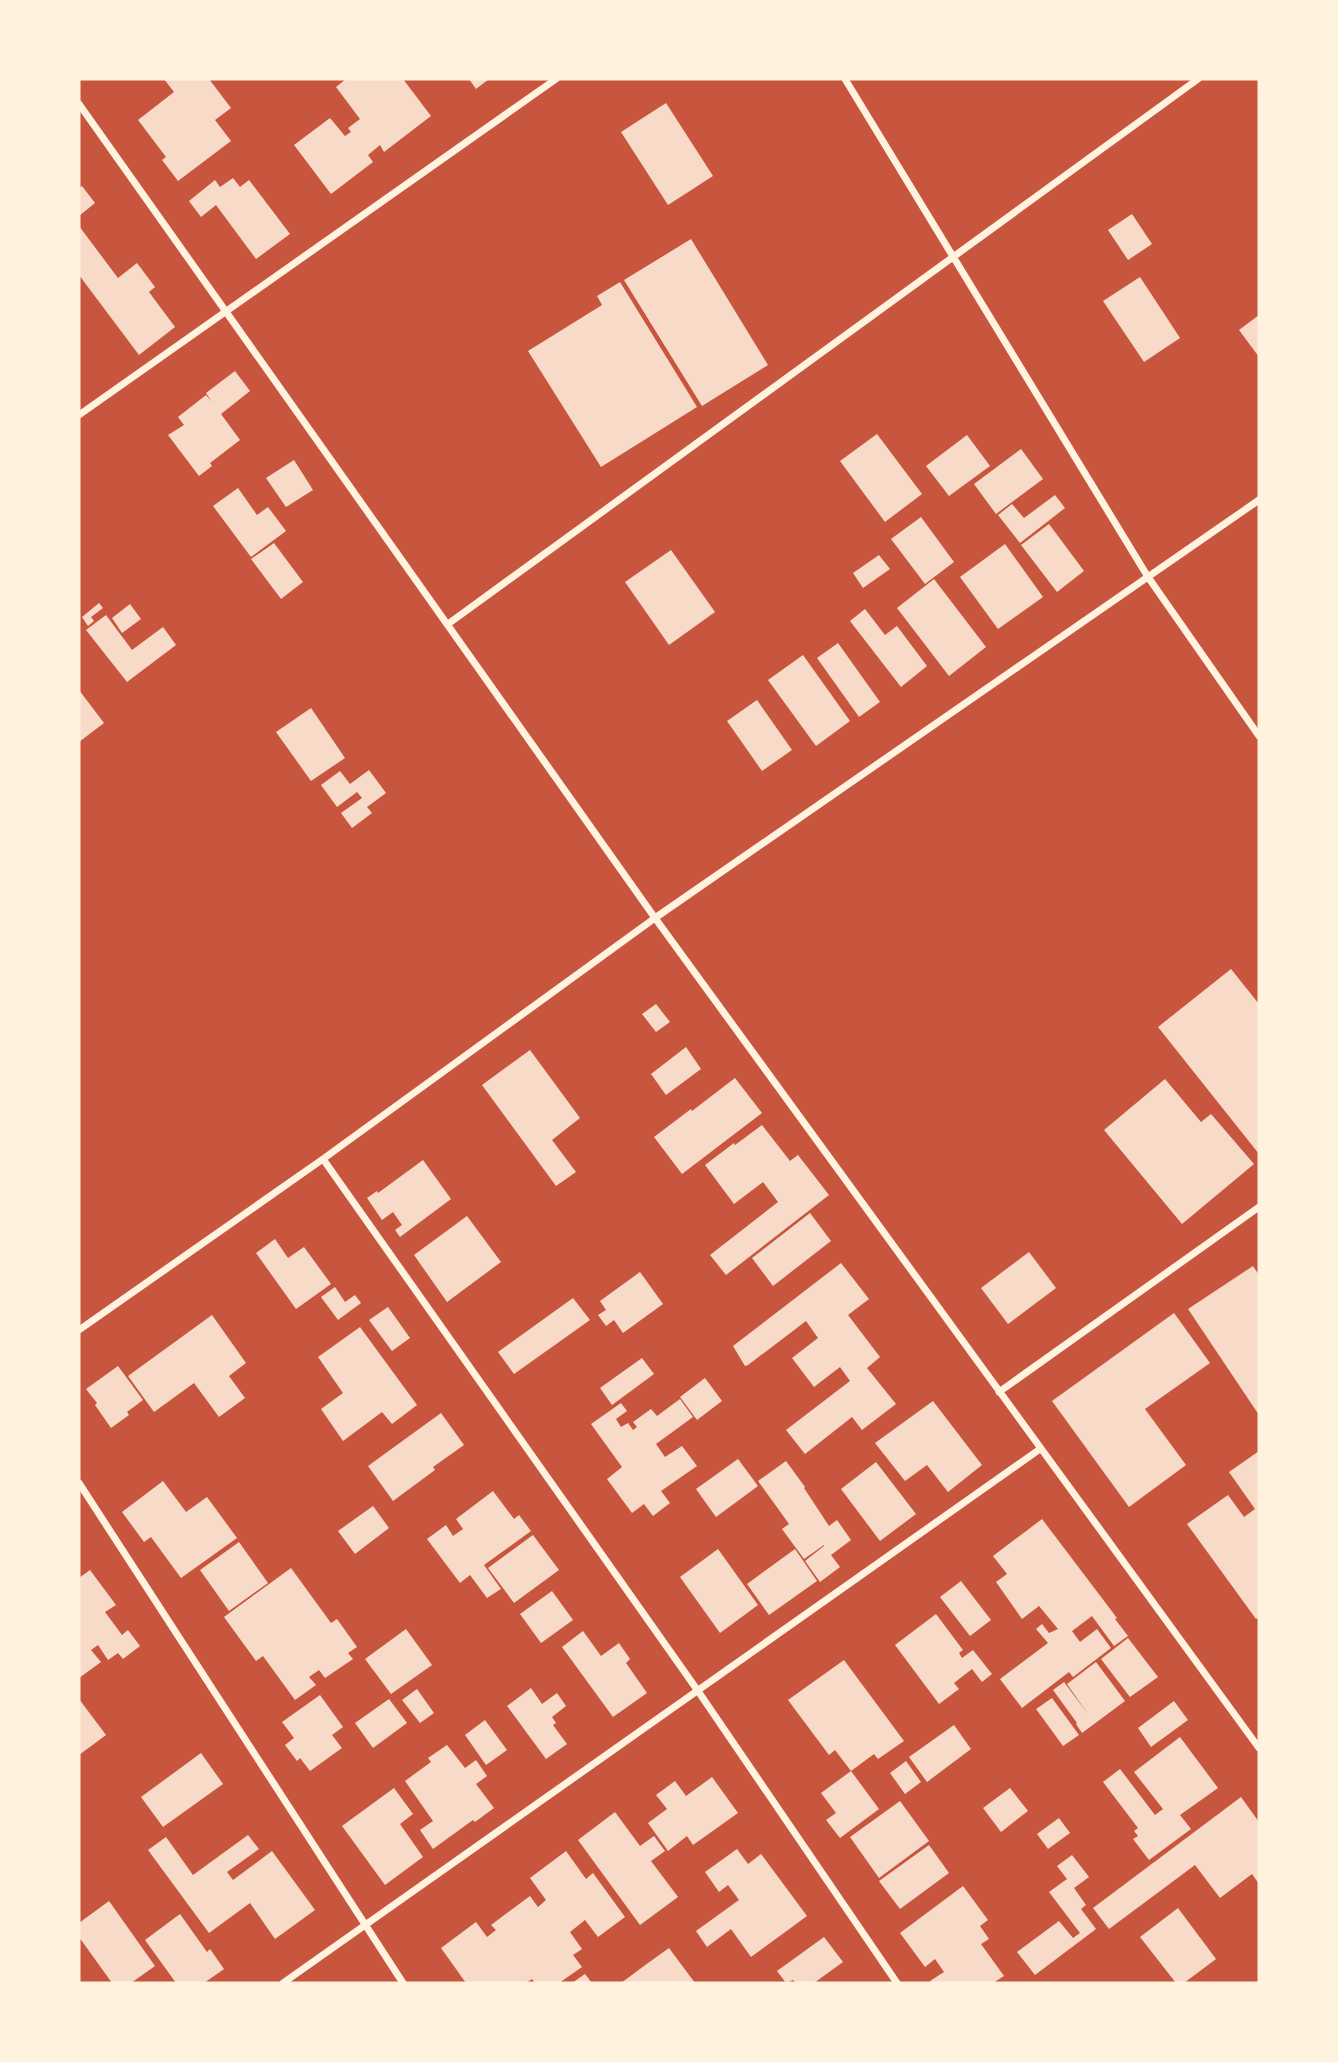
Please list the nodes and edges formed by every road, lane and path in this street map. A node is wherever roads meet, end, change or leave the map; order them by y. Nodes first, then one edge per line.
1 (556, 79) edge
2 (845, 79) edge
3 (1198, 79) edge
4 (79, 104) edge
5 (954, 257) junction
6 (227, 312) junction
7 (79, 415) edge
8 (1259, 500) edge
9 (1148, 577) junction
10 (448, 624) junction
11 (1259, 736) edge
12 (655, 918) junction
13 (323, 1158) junction
14 (1259, 1207) edge
15 (79, 1330) edge
16 (999, 1392) junction
17 (1040, 1449) junction
18 (79, 1483) edge
19 (698, 1691) junction
20 (1259, 1748) edge
21 (366, 1925) junction
22 (283, 1983) edge
23 (403, 1983) edge
24 (897, 1983) edge

1 - 6 street
2 - 5 street
3 - 5 street
4 - 6 street
5 - 9 street
5 - 10 street
6 - 7 street
6 - 10 street
8 - 9 street
9 - 11 street
9 - 12 street
10 - 12 street
12 - 13 street
12 - 16 street
13 - 15 street
13 - 19 street
14 - 16 street
16 - 17 street
17 - 19 street
17 - 20 street
18 - 21 street
19 - 21 street
19 - 24 street
21 - 22 street
21 - 23 street

